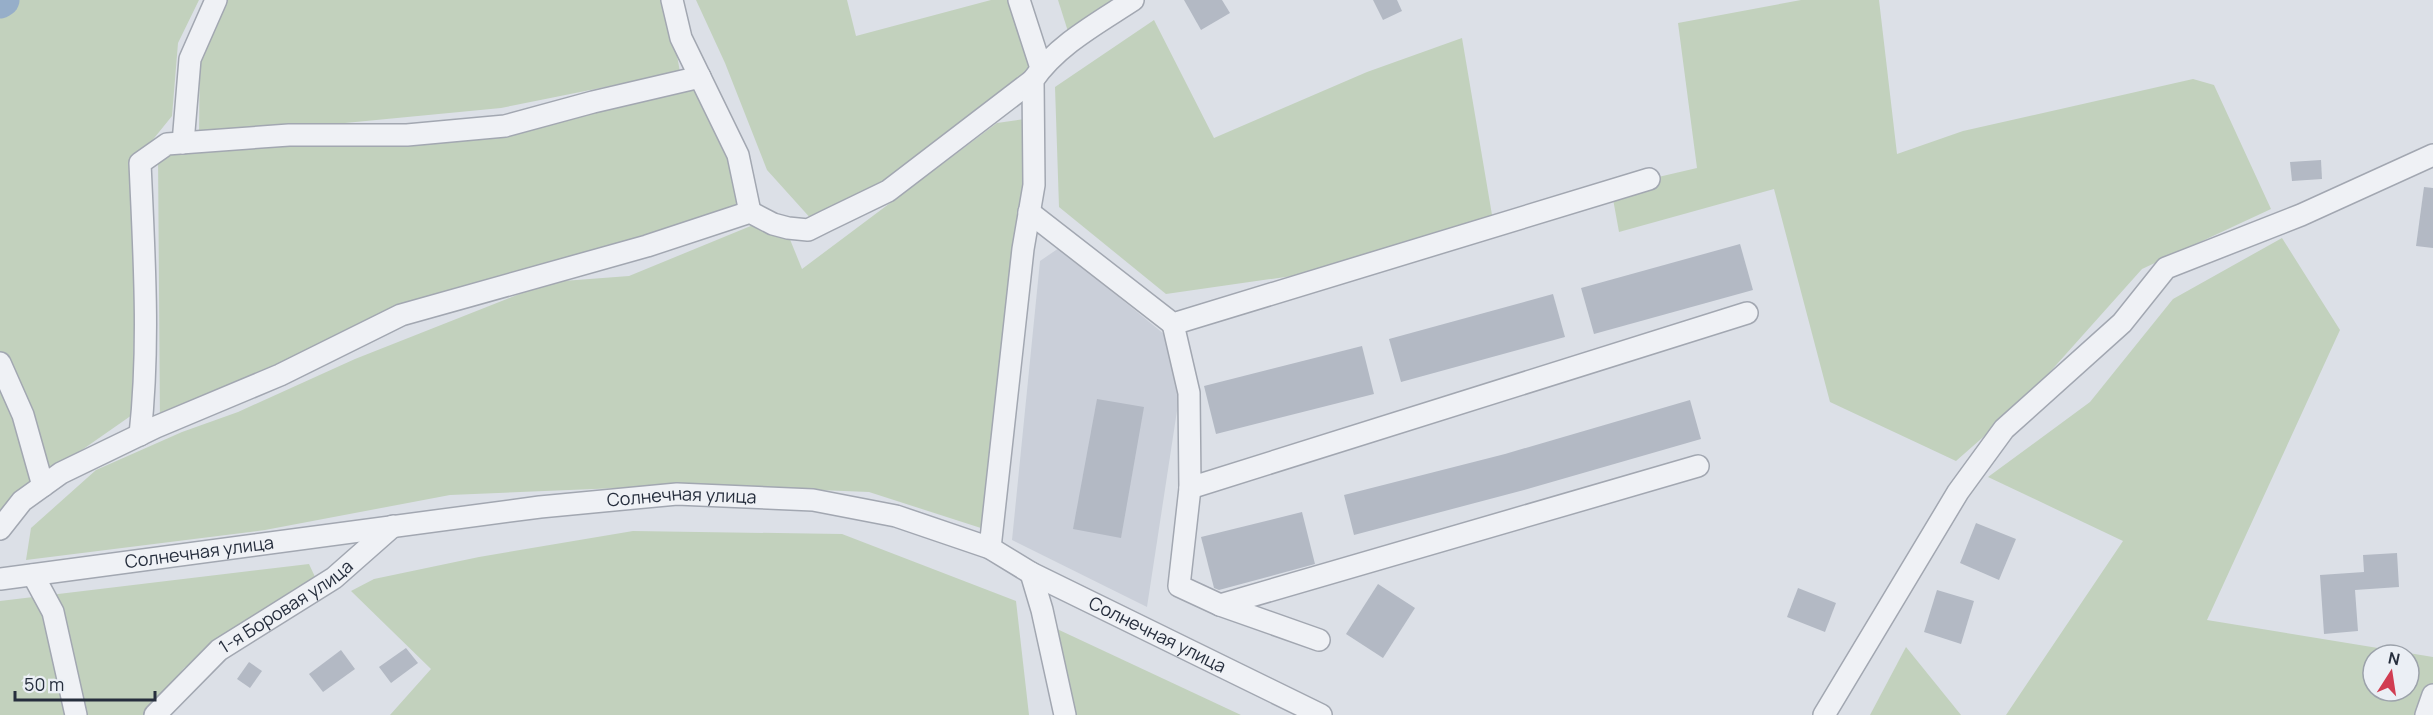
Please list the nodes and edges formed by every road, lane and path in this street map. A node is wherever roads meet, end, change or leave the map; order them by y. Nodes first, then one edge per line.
1 (216, 0) edge
2 (672, 0) edge
3 (1019, 0) edge
4 (1132, 0) edge
5 (1037, 74) junction
6 (700, 77) junction
7 (183, 143) junction
8 (2433, 155) edge
9 (1649, 179) dead end
10 (750, 212) junction
11 (1029, 212) junction
12 (1747, 313) dead end
13 (1173, 324) junction
14 (0, 363) edge
15 (140, 435) junction
16 (1698, 466) dead end
17 (43, 486) junction
18 (1190, 488) junction
19 (393, 526) junction
20 (0, 529) edge
21 (990, 548) junction
22 (1031, 573) junction
23 (33, 575) junction
24 (0, 579) edge
25 (1220, 605) junction
26 (1319, 640) dead end
27 (2433, 695) edge
28 (76, 715) edge
29 (155, 715) edge
30 (1065, 715) edge
31 (1321, 715) edge
32 (1824, 715) edge
33 (2426, 715) edge

1 - 7 street
2 - 6 street
3 - 5 street
4 - 5 street
5 - 10 street
5 - 11 street
6 - 7 street
6 - 10 street
7 - 15 street
8 - 32 street
9 - 13 street
10 - 15 street
11 - 13 street
11 - 21 street
12 - 18 street
13 - 18 street
14 - 17 street
15 - 17 street
16 - 25 street
17 - 20 street
18 - 25 street
19 - 21 street, Солнечная улица
19 - 23 street, Солнечная улица
19 - 29 street, 1-я Боровая улица
21 - 22 street, Солнечная улица
22 - 30 street
22 - 31 street, Солнечная улица
23 - 24 street, Солнечная улица
23 - 28 street
25 - 26 street
27 - 33 street

